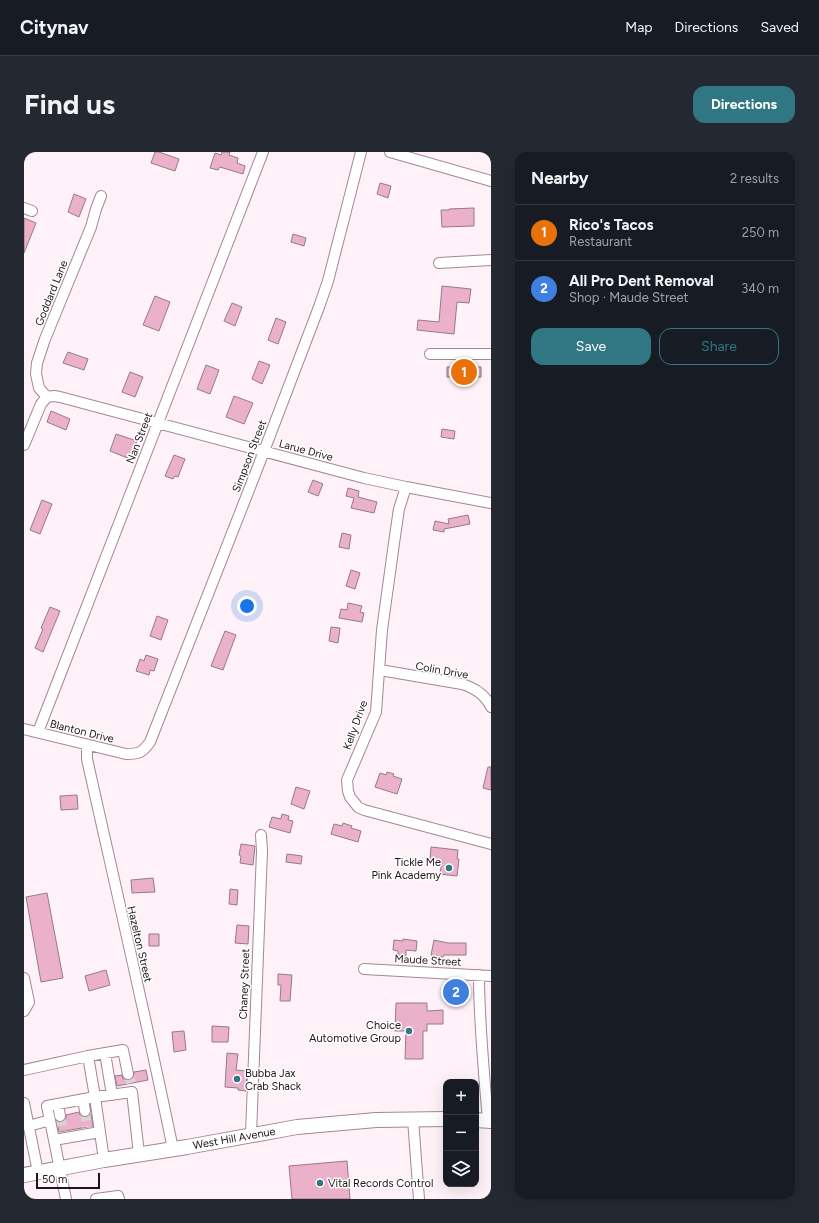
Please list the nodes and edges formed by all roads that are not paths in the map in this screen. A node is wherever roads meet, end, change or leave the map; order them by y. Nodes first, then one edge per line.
1 (262, 152) edge
2 (361, 152) edge
3 (390, 152) edge
4 (491, 181) edge
5 (101, 196) dead end
6 (491, 260) edge
7 (439, 262) dead end
8 (430, 354) dead end
9 (491, 354) edge
10 (47, 398) junction
11 (158, 423) junction
12 (24, 445) edge
13 (263, 452) junction
14 (406, 487) junction
15 (491, 503) edge
16 (380, 670) junction
17 (491, 707) edge
18 (24, 729) edge
19 (38, 732) junction
20 (87, 745) junction
21 (134, 754) joint
22 (261, 835) dead end
23 (491, 844) edge
24 (364, 968) dead end
25 (479, 975) junction
26 (491, 976) edge
27 (24, 978) edge
28 (24, 1011) edge
29 (105, 1053) junction
30 (88, 1056) junction
31 (24, 1070) edge
32 (130, 1083) junction
33 (112, 1095) junction
34 (95, 1097) junction
35 (83, 1099) junction
36 (24, 1102) edge
37 (58, 1104) junction
38 (84, 1111) tunnel mouth
39 (60, 1116) tunnel mouth
40 (413, 1119) junction
41 (443, 1119) edge
42 (50, 1120) junction
43 (485, 1120) edge
44 (29, 1126) junction
45 (100, 1132) junction
46 (251, 1134) junction
47 (54, 1140) junction
48 (173, 1149) junction
49 (139, 1154) junction
50 (104, 1160) junction
51 (59, 1168) junction
52 (38, 1172) junction
53 (24, 1175) edge
54 (119, 1197) edge
55 (66, 1199) edge
56 (96, 1199) edge
57 (419, 1199) edge

1 - 11 street, Nan Street
2 - 13 street, Simpson Street
3 - 4 street
5 - 10 street, Goddard Lane
6 - 7 street
8 - 9 street
10 - 11 street, Larue Drive
10 - 12 street
11 - 13 street, Larue Drive
11 - 19 street, Nan Street
13 - 14 street, Larue Drive
13 - 21 street, Simpson Street
14 - 15 street, Larue Drive
14 - 16 street, Kelly Drive
16 - 17 street, Colin Drive
16 - 23 street, Kelly Drive
18 - 19 street, Blanton Drive
19 - 20 street, Blanton Drive
20 - 21 street, Blanton Drive
20 - 48 street, Hazelton Street
22 - 46 street, Chaney Street
24 - 25 street, Maude Street
25 - 26 street, Maude Street
25 - 43 street
27 - 28 street
29 - 30 street
29 - 32 street
29 - 33 street
30 - 31 street
30 - 34 street
32 - 33 street
32 - 49 street
33 - 34 street
34 - 35 street
34 - 45 street
35 - 37 street
35 - 38 street
36 - 44 street
37 - 39 street
37 - 42 street
40 - 41 highway, West Hill Avenue
40 - 46 highway, West Hill Avenue
40 - 57 street
42 - 44 street
42 - 47 street
44 - 52 street
45 - 47 street
45 - 50 street
46 - 48 highway, West Hill Avenue
47 - 51 street
48 - 49 highway, West Hill Avenue
49 - 50 highway, West Hill Avenue
50 - 51 highway, West Hill Avenue
51 - 52 highway, West Hill Avenue
51 - 55 street
52 - 53 highway, West Hill Avenue
54 - 56 street

